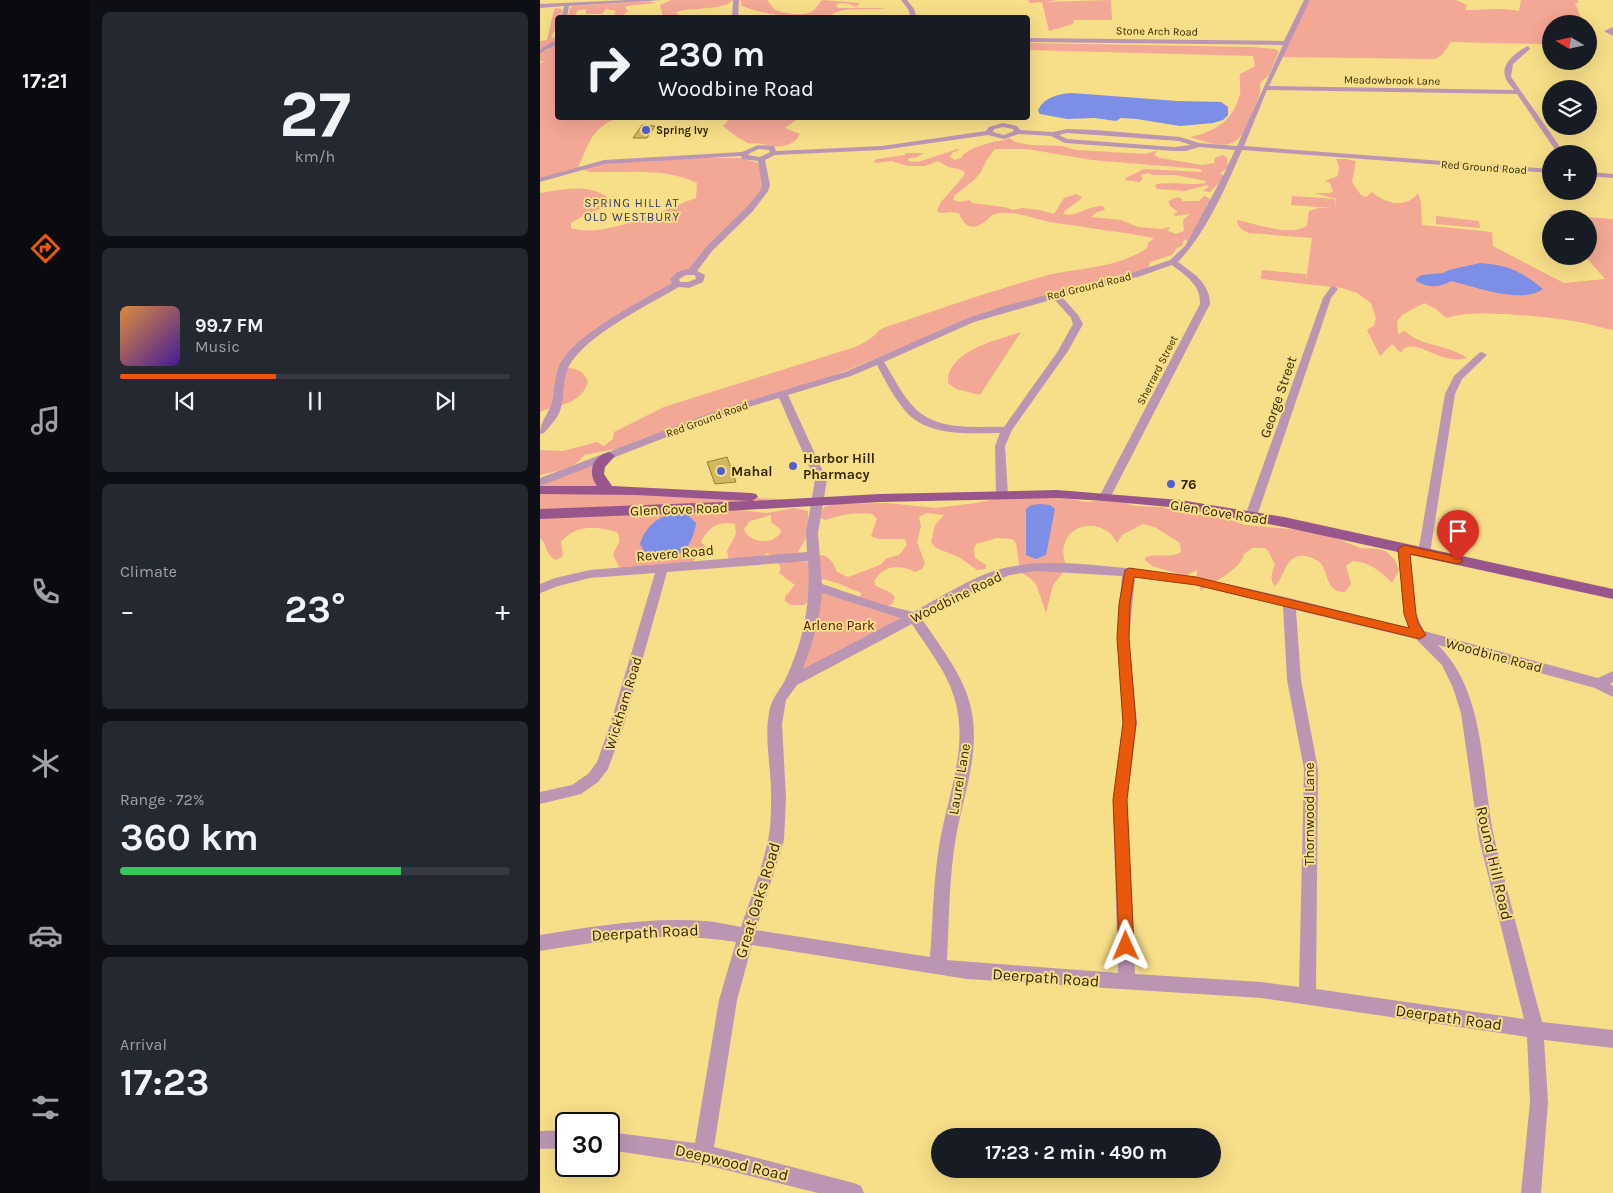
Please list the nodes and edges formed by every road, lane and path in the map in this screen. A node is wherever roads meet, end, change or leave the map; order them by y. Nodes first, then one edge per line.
1 (660, 0) edge
2 (736, 0) edge
3 (904, 0) edge
4 (1307, 0) edge
5 (567, 4) junction
6 (540, 6) edge
7 (565, 15) edge
8 (735, 15) edge
9 (913, 15) edge
10 (1613, 29) edge
11 (1613, 34) edge
12 (1030, 40) edge
13 (555, 43) edge
14 (1286, 43) junction
15 (1528, 48) dead end
16 (540, 51) edge
17 (1265, 88) junction
18 (1518, 92) junction
19 (1012, 120) edge
20 (1008, 125) junction
21 (1018, 132) junction
22 (989, 133) junction
23 (1053, 134) junction
24 (1198, 145) junction
25 (1556, 145) edge
26 (1241, 149) junction
27 (744, 154) junction
28 (774, 154) junction
29 (761, 159) junction
30 (1542, 171) edge
31 (1597, 175) edge
32 (1613, 176) edge
33 (540, 180) edge
34 (1173, 262) junction
35 (1334, 289) dead end
36 (1056, 295) junction
37 (1482, 355) dead end
38 (879, 361) junction
39 (782, 394) junction
40 (1007, 430) junction
41 (540, 431) edge
42 (608, 456) junction
43 (588, 463) junction
44 (541, 487) edge
45 (609, 491) junction
46 (1002, 495) junction
47 (1106, 497) junction
48 (818, 501) junction
49 (540, 514) edge
50 (1251, 516) junction
51 (1404, 549) junction
52 (1424, 553) junction
53 (814, 556) junction
54 (662, 569) junction
55 (1129, 572) junction
56 (816, 587) junction
57 (540, 589) edge
58 (1613, 594) edge
59 (1289, 603) junction
60 (914, 617) junction
61 (1420, 635) junction
62 (1613, 676) edge
63 (792, 681) junction
64 (1600, 684) junction
65 (1613, 692) edge
66 (540, 798) edge
67 (746, 936) junction
68 (540, 944) edge
69 (938, 967) junction
70 (1127, 982) junction
71 (1306, 996) junction
72 (1535, 1029) junction
73 (1613, 1039) edge
74 (555, 1139) edge
75 (540, 1140) edge
76 (620, 1142) edge
77 (703, 1154) junction
78 (854, 1193) edge
79 (1531, 1193) edge

1 - 5 street
2 - 8 street
3 - 9 street
4 - 14 street
5 - 6 street
5 - 7 street
10 - 11 street
12 - 14 street, Stone Arch Road
13 - 16 street
14 - 17 street
15 - 18 street
17 - 18 street, Meadowbrook Lane
17 - 26 street
18 - 25 street
19 - 20 street
20 - 21 street
20 - 22 street
21 - 22 street
21 - 23 street
22 - 28 street
23 - 24 street
23 - 24 street
24 - 26 street, Red Ground Road
26 - 30 street, Red Ground Road
26 - 34 street
27 - 28 street
27 - 29 street
27 - 33 street
28 - 29 street
29 - 41 street
31 - 32 street
34 - 36 street, Red Ground Road
34 - 47 street, Sherrard Street
35 - 50 street, George Street
36 - 38 street, Red Ground Road
36 - 40 street
37 - 52 street
38 - 39 street, Red Ground Road
38 - 40 street
39 - 42 street, Red Ground Road
39 - 48 street, Great Oaks Road
40 - 46 street
42 - 43 street, Red Ground Road
42 - 45 main road
43 - 44 street, Red Ground Road
43 - 44 street, Red Ground Road
44 - 45 main road, Glen Cove Road
45 - 48 main road, Glen Cove Road
46 - 47 main road, Glen Cove Road
46 - 48 main road, Glen Cove Road
47 - 50 main road, Glen Cove Road
48 - 49 main road, Glen Cove Road
48 - 53 street, Great Oaks Road
50 - 51 main road, Glen Cove Road
51 - 52 main road, Glen Cove Road
51 - 61 street, Round Hill Road
52 - 58 main road, Glen Cove Road
53 - 54 street, Revere Road
53 - 56 street, Great Oaks Road
54 - 57 street, Revere Road
54 - 66 street, Wickham Road
55 - 59 street, Woodbine Road
55 - 60 street, Woodbine Road
55 - 70 street
56 - 60 street
56 - 63 street, Great Oaks Road
59 - 61 street, Woodbine Road
59 - 71 street, Thornwood Lane
60 - 63 street, Woodbine Road
60 - 69 street, Laurel Lane
61 - 64 street, Woodbine Road
61 - 72 street, Round Hill Road
62 - 64 street
63 - 67 street, Great Oaks Road
64 - 65 street, Woodbine Road
67 - 68 street, Deerpath Road
67 - 69 street, Deerpath Road
67 - 77 street, Great Oaks Road
69 - 70 street, Deerpath Road
70 - 71 street, Deerpath Road
71 - 72 street, Deerpath Road
72 - 73 street, Deerpath Road
72 - 79 street, Round Hill Road
74 - 75 street
76 - 77 street, Deepwood Road
77 - 78 street, Deepwood Road

